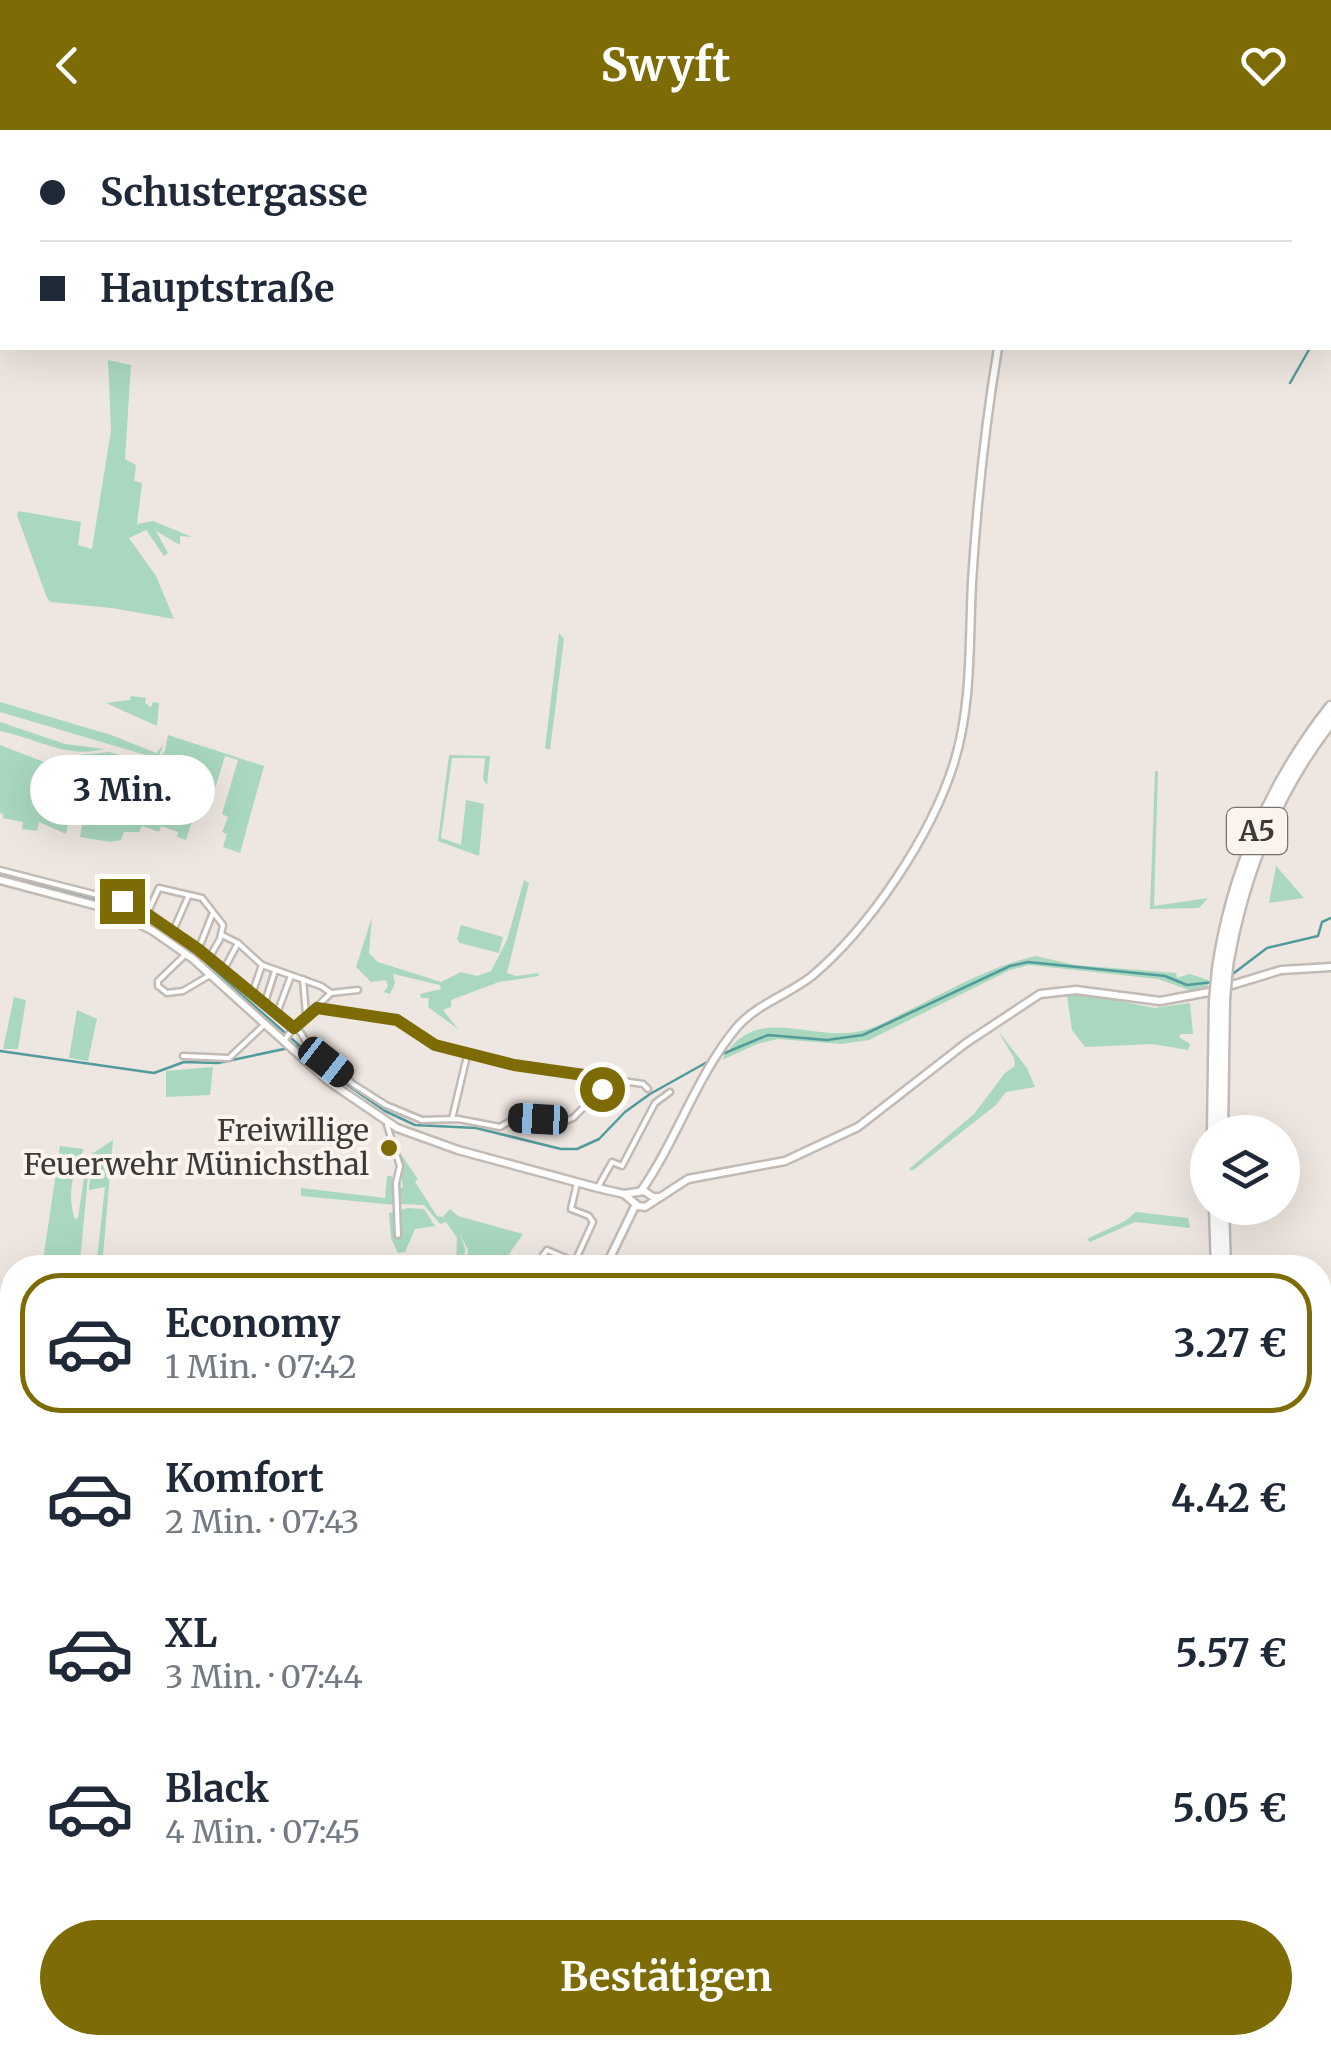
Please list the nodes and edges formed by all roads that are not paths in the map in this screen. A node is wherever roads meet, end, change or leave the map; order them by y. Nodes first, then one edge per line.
1 (998, 350) edge
2 (1331, 707) edge
3 (1331, 721) edge
4 (0, 870) edge
5 (0, 880) edge
6 (188, 897) junction
7 (136, 914) junction
8 (147, 914) junction
9 (212, 914) junction
10 (173, 932) junction
11 (222, 935) junction
12 (238, 944) junction
13 (198, 949) junction
14 (186, 954) junction
15 (208, 958) junction
16 (262, 966) junction
17 (1331, 966) edge
18 (1223, 968) junction
19 (223, 971) junction
20 (274, 971) junction
21 (210, 975) junction
22 (291, 976) junction
23 (302, 980) junction
24 (358, 990) dead end
25 (331, 993) junction
26 (252, 996) junction
27 (1219, 1000) junction
28 (264, 1005) junction
29 (317, 1008) junction
30 (276, 1016) junction
31 (306, 1018) junction
32 (265, 1024) junction
33 (292, 1029) junction
34 (288, 1043) junction
35 (468, 1054) junction
36 (183, 1056) dead end
37 (605, 1078) junction
38 (648, 1088) dead end
39 (670, 1092) dead end
40 (1214, 1115) edge
41 (1222, 1115) edge
42 (452, 1119) junction
43 (388, 1123) junction
44 (578, 1182) junction
45 (598, 1188) junction
46 (642, 1199) junction
47 (1215, 1225) edge
48 (1224, 1225) edge
49 (398, 1235) dead end
50 (578, 1255) edge
51 (612, 1255) edge
52 (1216, 1255) edge
53 (1225, 1255) edge

1 - 46 street
2 - 18 highway, A5
3 - 18 highway, A5
4 - 7 street
5 - 7 street
6 - 8 street
6 - 9 street
6 - 10 street
7 - 8 street
7 - 14 street
8 - 10 street
9 - 11 street
9 - 13 street
10 - 13 street
11 - 12 street
11 - 15 street
12 - 16 street
12 - 19 street
13 - 15 street
14 - 21 street
14 - 21 street
15 - 19 street
16 - 20 street
16 - 26 street
17 - 46 street
18 - 27 highway, A5, bridge
19 - 26 street
20 - 22 street
20 - 28 street
21 - 32 street
22 - 23 street
22 - 30 street
23 - 25 street
23 - 31 street
24 - 25 street
25 - 29 street
26 - 28 street
27 - 40 highway, A5
27 - 41 highway, A5
28 - 30 street
29 - 31 street
29 - 35 street
30 - 33 street
31 - 33 street
32 - 34 street
32 - 36 street
33 - 34 street
33 - 42 street
34 - 43 street
35 - 37 street
35 - 42 street
37 - 38 street
37 - 42 street
39 - 45 street
43 - 44 street
43 - 49 street
44 - 45 street
44 - 50 street
45 - 46 street
46 - 51 street
47 - 52 highway
48 - 53 highway

